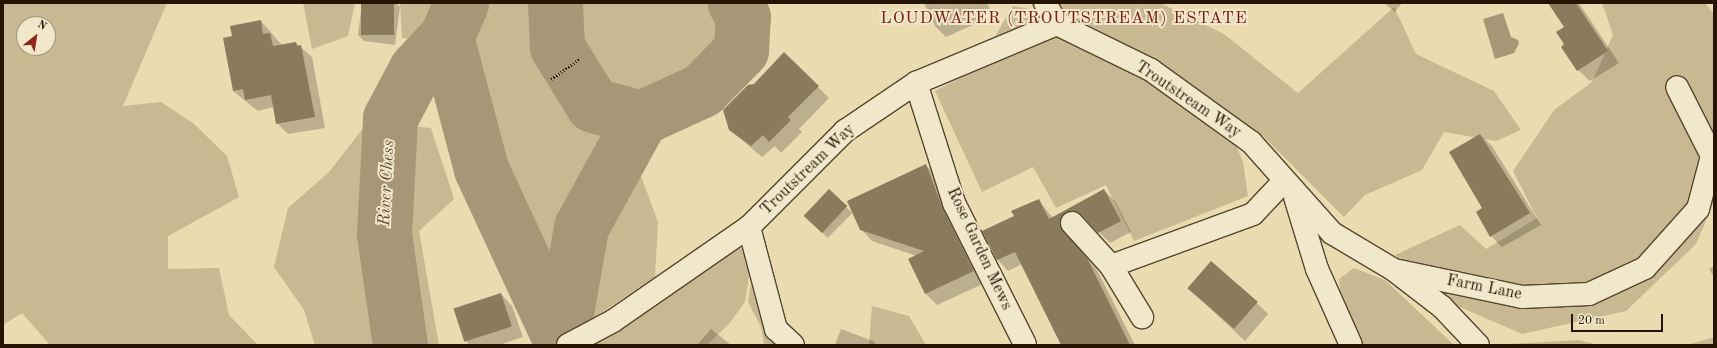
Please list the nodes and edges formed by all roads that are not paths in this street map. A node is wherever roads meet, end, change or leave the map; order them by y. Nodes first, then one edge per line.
1 (1045, 3) edge
2 (1057, 24) junction
3 (916, 84) junction
4 (1677, 87) dead end
5 (1289, 186) junction
6 (1072, 223) dead end
7 (749, 227) junction
8 (1112, 266) junction
9 (1394, 270) junction
10 (1142, 317) dead end
11 (1025, 344) dead end
12 (568, 345) edge
13 (793, 345) edge
14 (1351, 345) edge
15 (1478, 345) edge

1 - 2 street
2 - 3 street, Troutstream Way
2 - 5 street, Troutstream Way
3 - 7 street, Troutstream Way
3 - 11 street, Rose Garden Mews
4 - 9 street, Farm Lane
5 - 8 street
5 - 9 street, Troutstream Way
5 - 14 street
6 - 8 street
7 - 12 street, Troutstream Way
7 - 13 street, Troutstream Way
8 - 10 street
9 - 15 street, Troutstream Way

